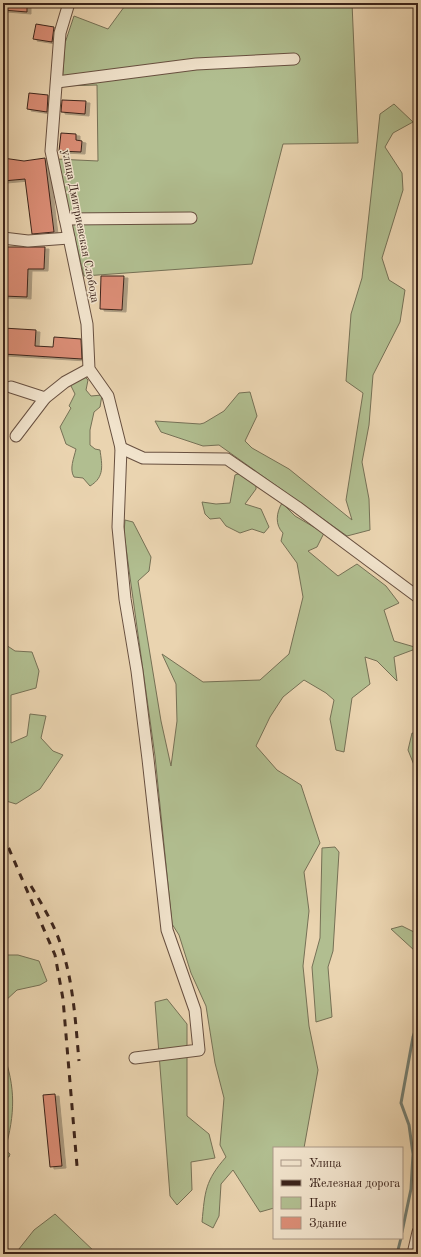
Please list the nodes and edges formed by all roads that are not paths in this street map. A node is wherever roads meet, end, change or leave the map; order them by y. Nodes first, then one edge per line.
1 (69, 3) edge
2 (294, 59) dead end
3 (57, 82) junction
4 (191, 218) dead end
5 (65, 219) junction
6 (3, 238) edge
7 (69, 238) junction
8 (89, 369) junction
9 (10, 387) dead end
10 (45, 398) junction
11 (16, 436) dead end
12 (122, 448) junction
13 (418, 597) edge
14 (135, 1058) dead end
15 (418, 1232) edge
16 (413, 1254) edge

1 - 3 street, улица Дмитриевская Слобода
2 - 3 street
3 - 5 street, улица Дмитриевская Слобода
4 - 5 street
5 - 7 street, улица Дмитриевская Слобода
6 - 7 street
7 - 8 street, улица Дмитриевская Слобода
8 - 10 street
8 - 12 street
9 - 10 street
10 - 11 street
12 - 13 street
12 - 14 street
15 - 16 street

